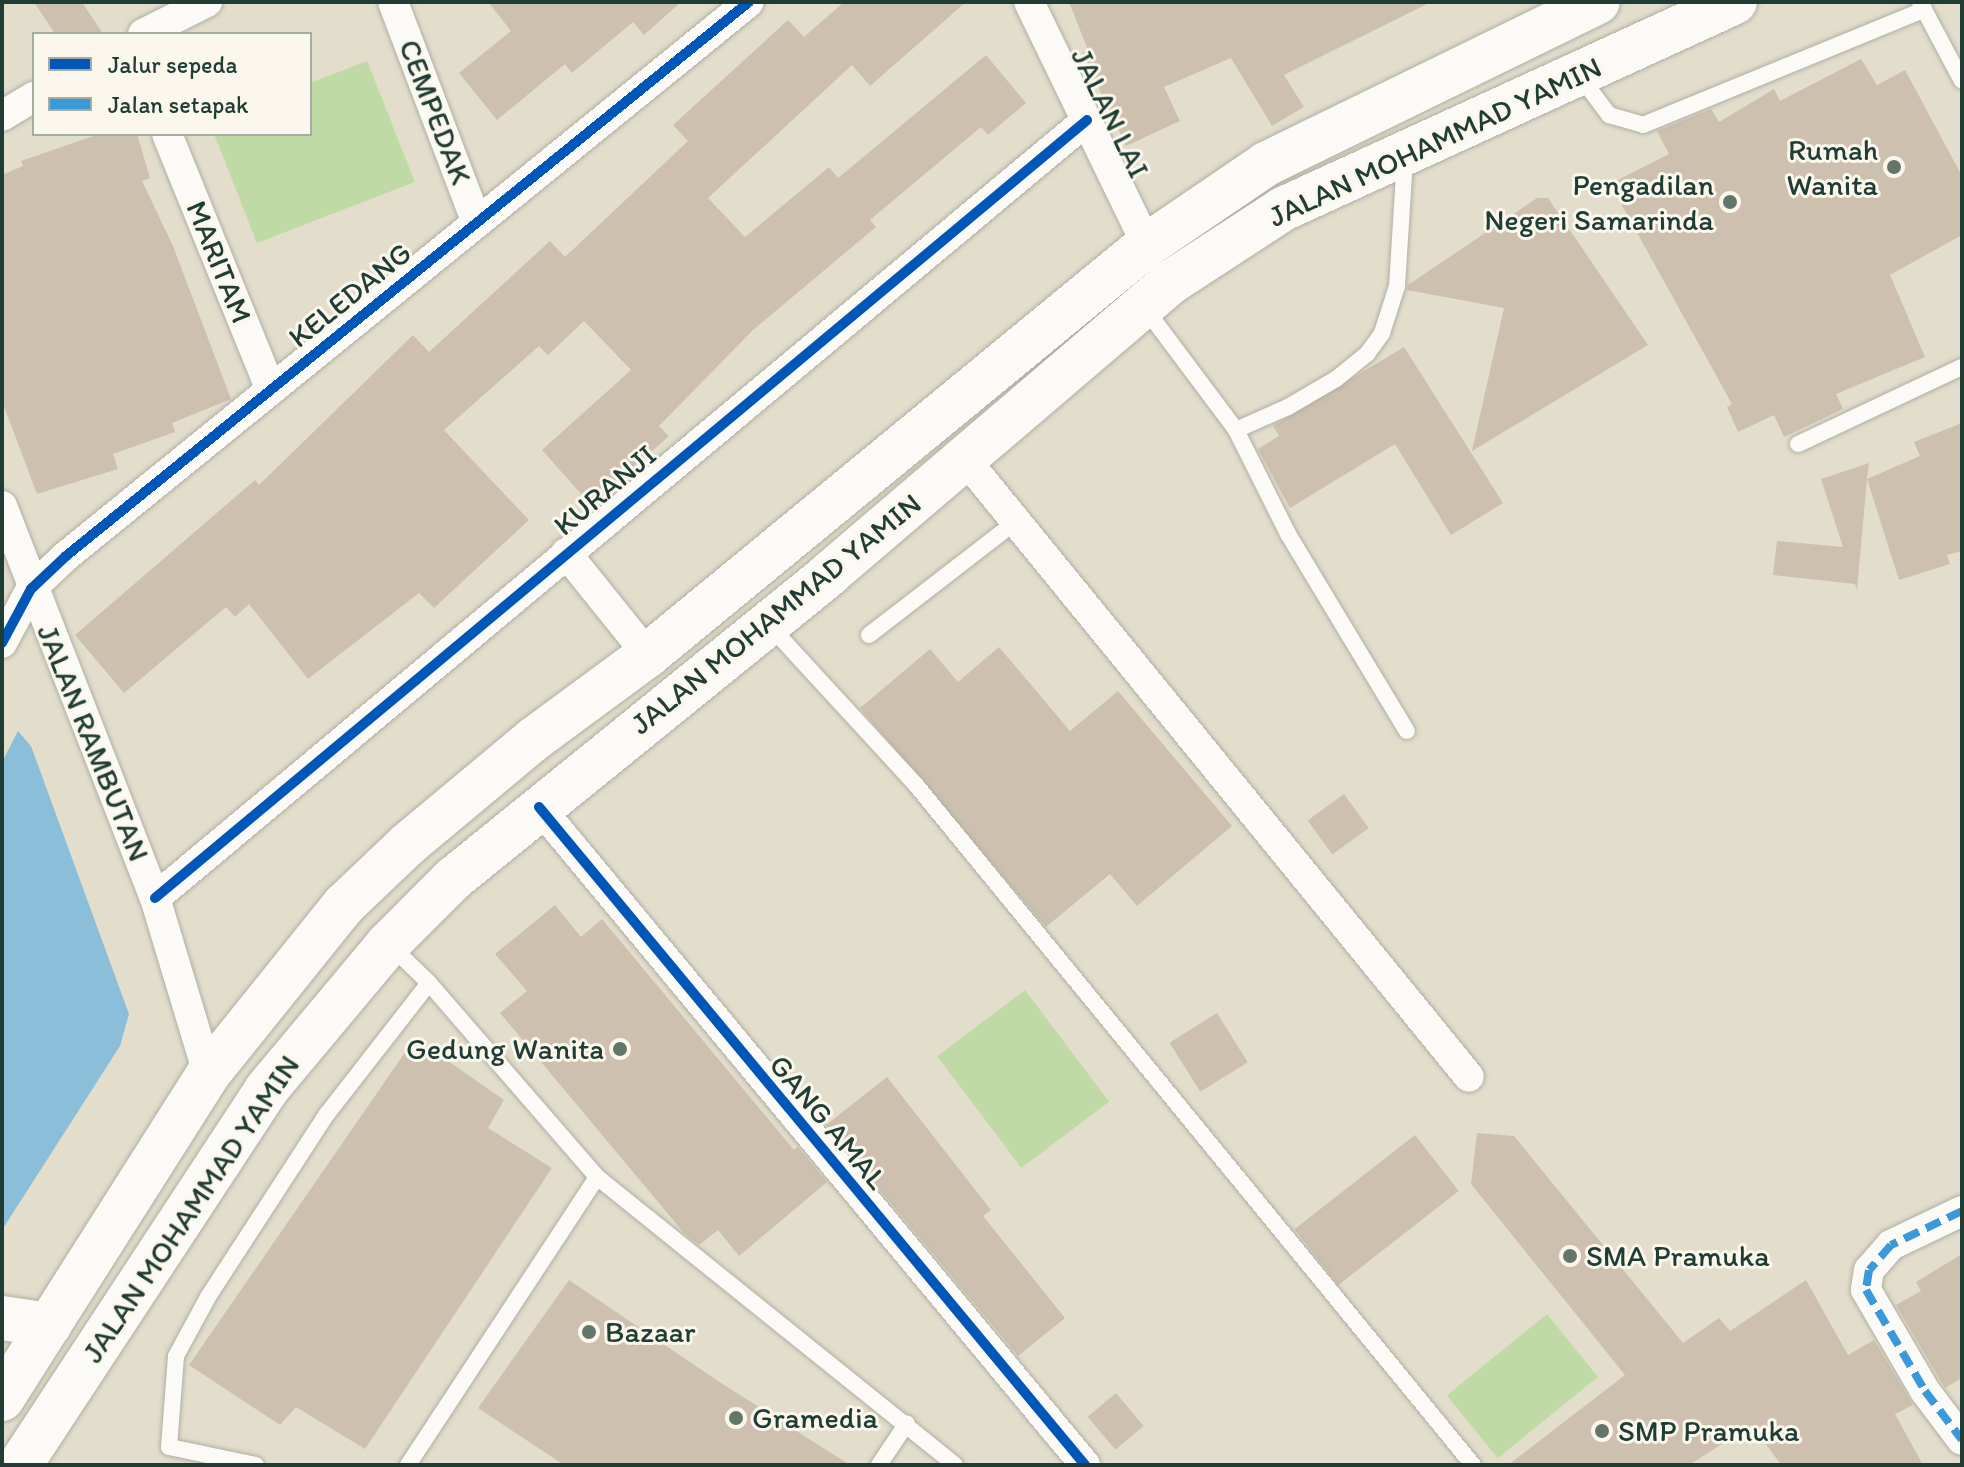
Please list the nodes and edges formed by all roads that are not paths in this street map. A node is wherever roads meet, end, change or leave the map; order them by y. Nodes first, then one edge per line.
1 (207, 2) edge
2 (393, 2) edge
3 (749, 2) edge
4 (1029, 2) edge
5 (1598, 2) edge
6 (1735, 2) edge
7 (1922, 6) edge
8 (147, 32) edge
9 (1578, 74) junction
10 (1962, 81) edge
11 (32, 98) edge
12 (2, 116) edge
13 (1087, 120) junction
14 (168, 136) edge
15 (1405, 153) junction
16 (477, 223) junction
17 (1147, 245) junction
18 (1157, 294) junction
19 (1962, 367) edge
20 (271, 390) junction
21 (1236, 430) junction
22 (1798, 444) dead end
23 (965, 459) junction
24 (2, 506) edge
25 (1015, 522) junction
26 (566, 553) junction
27 (31, 589) junction
28 (767, 623) junction
29 (869, 635) dead end
30 (2, 643) edge
31 (648, 655) junction
32 (1407, 731) dead end
33 (539, 807) junction
34 (155, 898) junction
35 (388, 944) junction
36 (429, 983) junction
37 (208, 1074) junction
38 (1469, 1077) dead end
39 (597, 1177) junction
40 (1962, 1211) edge
41 (2, 1318) edge
42 (49, 1325) junction
43 (2, 1399) edge
44 (907, 1423) junction
45 (1962, 1440) edge
46 (20, 1465) edge
47 (256, 1465) edge
48 (408, 1465) edge
49 (879, 1465) edge
50 (955, 1465) edge
51 (1085, 1465) edge
52 (1473, 1465) edge

1 - 8 street
2 - 16 street, CEMPEDAK
3 - 16 street, KELEDANG
4 - 13 street, JALAN LAI
5 - 17 main road, JALAN MOHAMMAD YAMIN
6 - 9 main road, JALAN MOHAMMAD YAMIN
7 - 9 lane
7 - 10 lane
9 - 15 main road, JALAN MOHAMMAD YAMIN
11 - 12 street
13 - 17 street, JALAN LAI
13 - 26 street, KURANJI
14 - 20 street, MARITAM
15 - 18 main road, JALAN MOHAMMAD YAMIN
15 - 21 lane
16 - 20 street, KELEDANG
17 - 18 main road
17 - 31 main road, JALAN MOHAMMAD YAMIN
18 - 21 lane
18 - 23 main road, JALAN MOHAMMAD YAMIN
19 - 22 lane
20 - 27 street, KELEDANG
21 - 32 lane
23 - 25 street
23 - 28 main road, JALAN MOHAMMAD YAMIN
24 - 27 street, JALAN RAMBUTAN
25 - 29 lane
25 - 38 street
26 - 31 street
26 - 34 street, KURANJI
27 - 30 street, KELEDANG
27 - 34 street, JALAN RAMBUTAN
28 - 33 main road, JALAN MOHAMMAD YAMIN
28 - 52 lane
31 - 37 main road, JALAN MOHAMMAD YAMIN
33 - 35 main road, JALAN MOHAMMAD YAMIN
33 - 51 street, GANG AMAL
34 - 37 street, JALAN RAMBUTAN
35 - 36 lane
35 - 46 main road, JALAN MOHAMMAD YAMIN
36 - 39 lane
36 - 47 lane
37 - 42 main road, JALAN MOHAMMAD YAMIN
39 - 44 lane
39 - 48 lane
40 - 45 street
41 - 42 main road
42 - 43 main road, JALAN MOHAMMAD YAMIN
44 - 49 lane
44 - 50 lane

